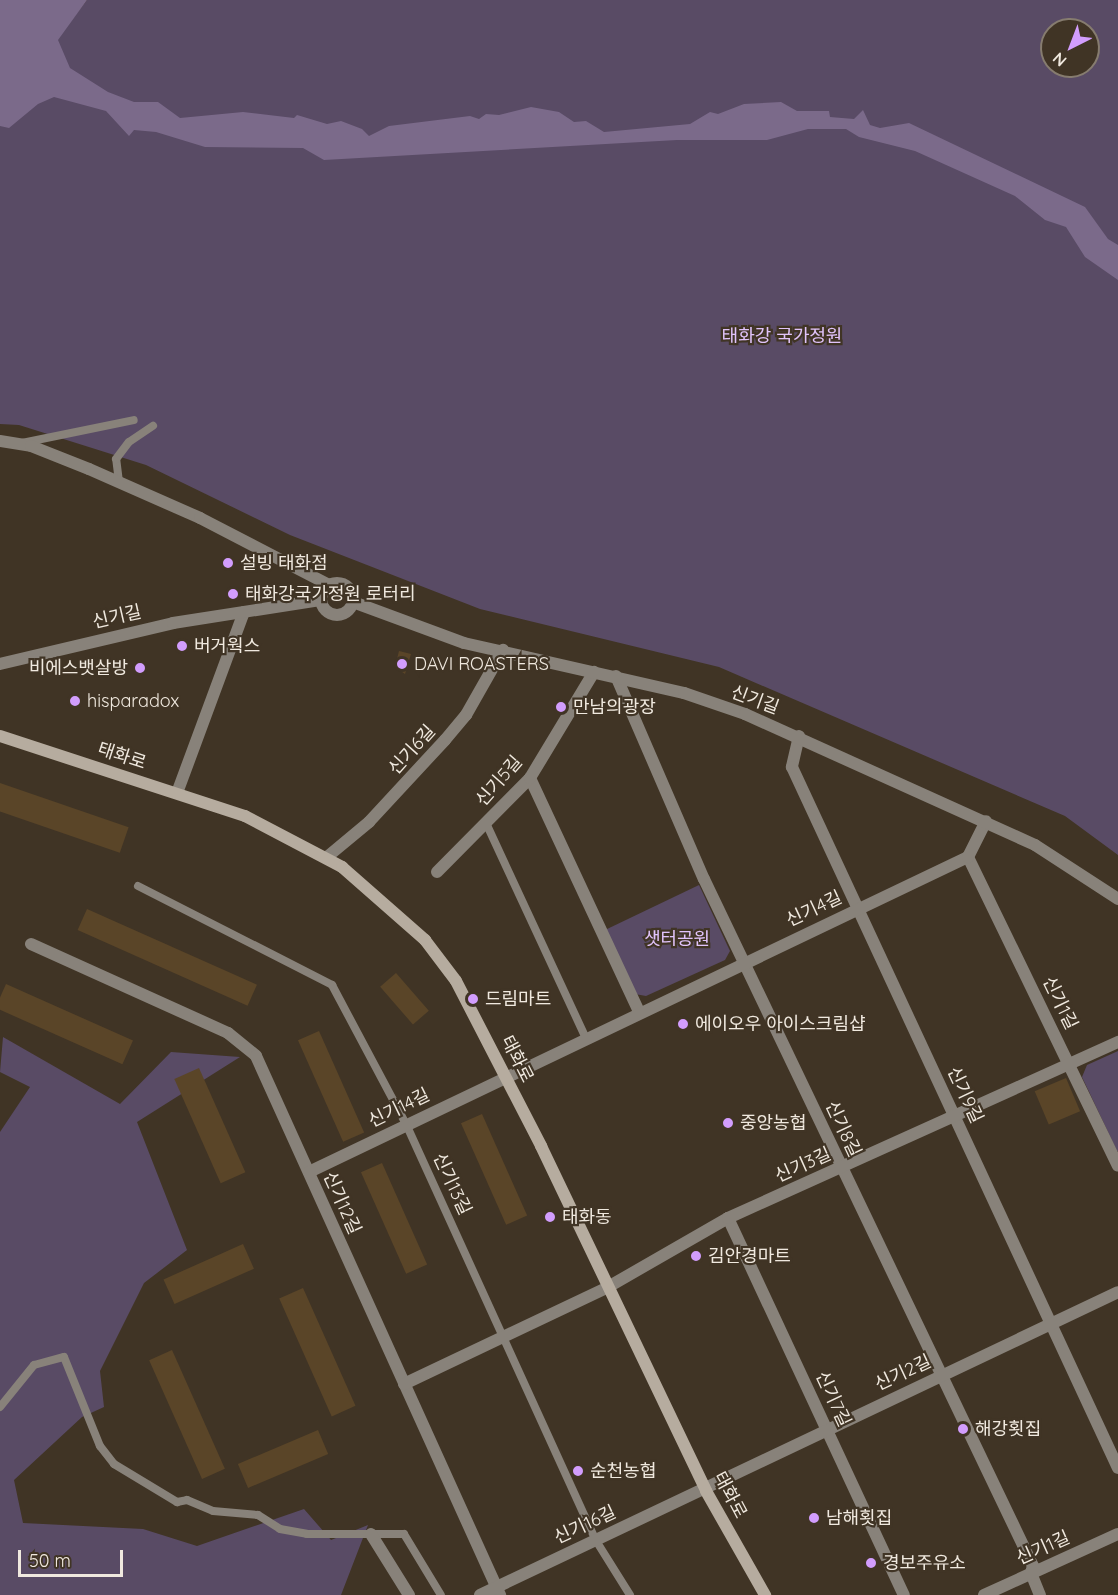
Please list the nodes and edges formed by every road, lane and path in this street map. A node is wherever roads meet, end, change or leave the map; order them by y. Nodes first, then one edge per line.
1 (134, 420) dead end
2 (153, 426) dead end
3 (0, 441) edge
4 (20, 443) junction
5 (119, 482) junction
6 (329, 585) junction
7 (320, 600) junction
8 (353, 602) junction
9 (244, 612) junction
10 (503, 650) junction
11 (0, 664) edge
12 (594, 672) junction
13 (616, 676) junction
14 (0, 736) edge
15 (799, 736) junction
16 (530, 778) junction
17 (177, 793) junction
18 (986, 821) junction
19 (486, 823) junction
20 (327, 857) junction
21 (968, 857) junction
22 (437, 872) dead end
23 (138, 886) dead end
24 (1118, 899) edge
25 (858, 909) junction
26 (31, 944) dead end
27 (743, 962) junction
28 (639, 1012) junction
29 (586, 1038) junction
30 (1118, 1042) edge
31 (1069, 1064) junction
32 (506, 1077) junction
33 (954, 1116) junction
34 (406, 1124) junction
35 (1118, 1166) edge
36 (841, 1167) junction
37 (309, 1172) junction
38 (728, 1218) junction
39 (608, 1287) junction
40 (1118, 1292) edge
41 (1051, 1324) junction
42 (504, 1335) junction
43 (939, 1377) junction
44 (404, 1384) junction
45 (0, 1407) edge
46 (827, 1429) junction
47 (1118, 1468) edge
48 (706, 1491) junction
49 (371, 1534) junction
50 (1118, 1534) edge
51 (595, 1539) junction
52 (1031, 1574) junction
53 (498, 1591) edge
54 (409, 1595) edge
55 (441, 1595) edge
56 (480, 1595) edge
57 (630, 1595) edge
58 (765, 1595) edge
59 (904, 1595) edge
60 (984, 1595) edge
61 (1040, 1595) edge

1 - 4 lane
2 - 5 lane
3 - 4 street
4 - 5 street
5 - 6 street
6 - 7 street
6 - 8 street
7 - 8 street
7 - 9 street, 신기길
8 - 10 street, 신기길
9 - 11 street, 신기길
9 - 17 street
10 - 12 street, 신기길
10 - 20 street, 신기6길
12 - 13 street, 신기길
12 - 16 street, 신기5길
13 - 15 street, 신기길
13 - 27 street, 신기8길
14 - 17 main road, 태화로
15 - 18 street, 신기길
15 - 25 street, 신기9길
16 - 19 street, 신기5길
16 - 28 street
17 - 20 main road, 태화로
18 - 21 street
18 - 24 street, 신기길
19 - 22 street, 신기5길
19 - 29 lane
20 - 32 main road, 태화로
21 - 25 street, 신기4길
21 - 31 street, 신기1길
23 - 34 lane, 신기13길
25 - 27 street, 신기4길
25 - 33 street, 신기9길
26 - 37 street, 신기12길
27 - 28 street, 신기4길
27 - 36 street, 신기8길
28 - 29 street, 신기4길
29 - 32 street, 신기4길
30 - 31 street, 신기3길
31 - 33 street, 신기3길
31 - 35 street, 신기1길
32 - 34 street, 신기14길
32 - 39 main road, 태화로
33 - 36 street, 신기3길
33 - 41 street, 신기9길
34 - 37 street, 신기14길
34 - 42 lane, 신기13길
36 - 38 street, 신기3길
36 - 43 street, 신기8길
37 - 44 street, 신기12길
38 - 39 street, 신기3길
38 - 46 street, 신기7길
39 - 42 street, 신기3길
39 - 48 main road, 태화로
40 - 41 street, 신기2길
41 - 43 street, 신기2길
41 - 47 street, 신기9길
42 - 44 street, 신기3길
42 - 51 lane, 신기13길
43 - 46 street, 신기2길
43 - 52 street, 신기8길
44 - 53 street, 신기12길
45 - 49 lane
46 - 48 street, 신기2길
46 - 59 street, 신기7길
48 - 51 street, 신기16길
48 - 58 main road, 태화로
49 - 54 street
49 - 55 lane
50 - 52 street, 신기1길
51 - 53 street, 신기16길
51 - 57 lane, 신기13길
52 - 60 street, 신기1길
52 - 61 street, 신기8길
53 - 56 street, 신기16길

